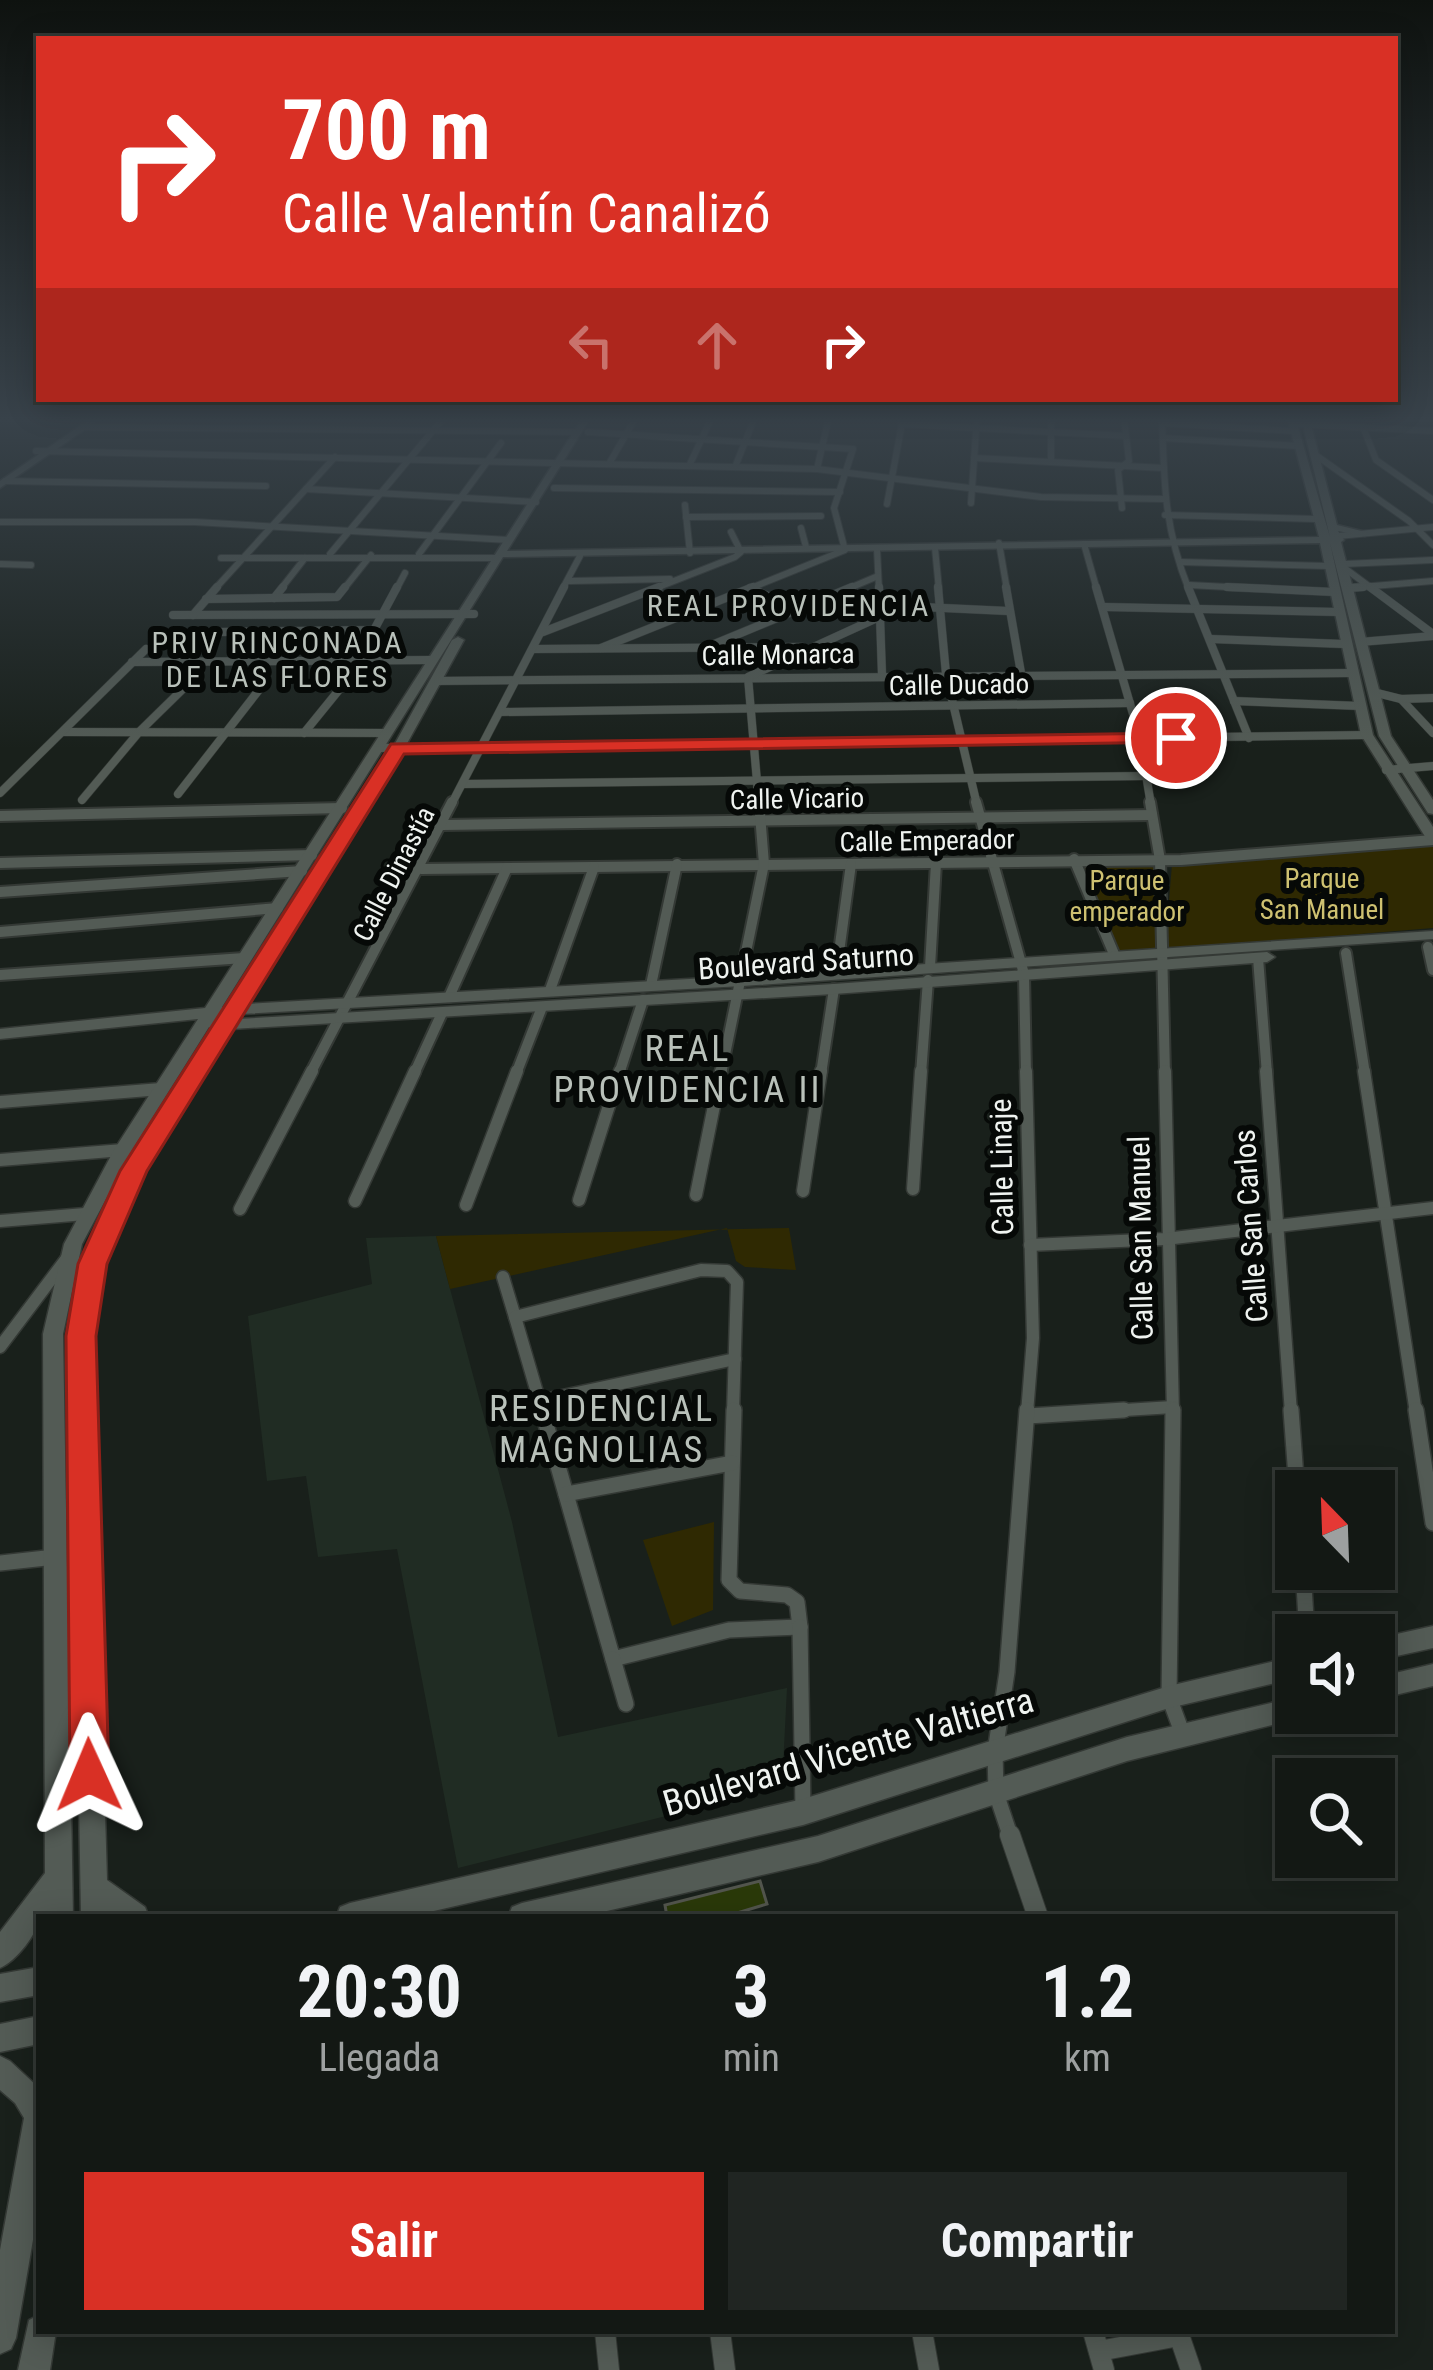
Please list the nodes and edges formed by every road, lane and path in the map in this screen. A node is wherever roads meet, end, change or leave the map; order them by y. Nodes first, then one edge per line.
1 (267, 528) edge
2 (294, 528) edge
3 (351, 528) edge
4 (440, 528) edge
5 (518, 528) edge
6 (525, 528) edge
7 (687, 528) edge
8 (801, 528) dead end
9 (838, 528) edge
10 (1167, 528) edge
11 (1322, 528) edge
12 (1327, 528) edge
13 (1413, 528) edge
14 (1433, 528) edge
15 (1416, 530) junction
16 (348, 531) junction
17 (731, 532) dead end
18 (1365, 533) joint
19 (434, 536) junction
20 (1328, 537) junction
21 (509, 540) junction
22 (1170, 543) junction
23 (1084, 544) junction
24 (1004, 545) junction
25 (1433, 545) edge
26 (806, 547) junction
27 (845, 548) junction
28 (935, 548) junction
29 (740, 550) junction
30 (877, 550) junction
31 (1364, 550) dead end
32 (690, 551) junction
33 (330, 554) junction
34 (419, 554) junction
35 (223, 556) dead end
36 (242, 556) junction
37 (371, 556) junction
38 (505, 556) junction
39 (580, 556) junction
40 (304, 558) junction
41 (1433, 560) edge
42 (1180, 562) junction
43 (1368, 564) junction
44 (1343, 565) junction
45 (1328, 566) junction
46 (405, 573) dead end
47 (878, 576) junction
48 (682, 578) junction
49 (569, 581) junction
50 (1433, 581) edge
51 (1189, 585) junction
52 (1373, 586) junction
53 (750, 588) junction
54 (1349, 588) junction
55 (651, 591) junction
56 (1334, 592) junction
57 (274, 598) junction
58 (206, 599) junction
59 (879, 605) junction
60 (1106, 607) junction
61 (1198, 607) junction
62 (942, 608) junction
63 (797, 609) junction
64 (697, 610) junction
65 (1008, 610) junction
66 (1338, 612) junction
67 (380, 614) junction
68 (467, 614) junction
69 (173, 615) dead end
70 (193, 615) junction
71 (878, 618) junction
72 (220, 632) dead end
73 (542, 632) junction
74 (1433, 635) edge
75 (1211, 639) junction
76 (1360, 642) junction
77 (1344, 644) junction
78 (708, 646) junction
79 (809, 647) junction
80 (601, 648) junction
81 (534, 649) junction
82 (146, 650) dead end
83 (431, 660) junction
84 (131, 662) junction
85 (1224, 672) junction
86 (1123, 673) junction
87 (1352, 673) junction
88 (946, 674) junction
89 (1021, 674) junction
90 (882, 675) junction
91 (748, 677) junction
92 (516, 680) junction
93 (434, 681) junction
94 (190, 682) dead end
95 (343, 685) dead end
96 (262, 686) dead end
97 (1373, 692) junction
98 (1433, 698) edge
99 (1401, 699) junction
100 (1234, 701) junction
101 (1130, 703) junction
102 (952, 706) junction
103 (1360, 706) junction
104 (751, 709) junction
105 (500, 712) junction
106 (63, 732) junction
107 (139, 732) junction
108 (221, 733) junction
109 (304, 733) junction
110 (387, 733) junction
111 (1433, 733) edge
112 (1366, 735) junction
113 (1140, 738) junction
114 (1249, 738) junction
115 (959, 741) junction
116 (754, 743) junction
117 (480, 746) junction
118 (378, 748) junction
119 (398, 748) junction
120 (1433, 766) edge
121 (1403, 769) junction
122 (1386, 770) junction
123 (0, 773) edge
124 (21, 773) junction
125 (1146, 776) junction
126 (969, 778) junction
127 (758, 781) junction
128 (464, 784) junction
129 (0, 794) edge
130 (178, 794) dead end
131 (82, 800) dead end
132 (342, 808) junction
133 (1433, 810) edge
134 (1152, 815) junction
135 (0, 816) edge
136 (981, 818) junction
137 (763, 820) junction
138 (443, 825) junction
139 (1433, 839) edge
140 (312, 855) junction
141 (1074, 859) junction
142 (993, 860) junction
143 (1160, 860) junction
144 (936, 862) junction
145 (0, 863) edge
146 (677, 864) junction
147 (764, 864) junction
148 (851, 864) junction
149 (594, 867) junction
150 (507, 868) junction
151 (421, 869) junction
152 (302, 871) junction
153 (0, 892) edge
154 (278, 908) junction
155 (0, 932) edge
156 (1431, 943) edge
157 (1346, 953) junction
158 (1114, 955) junction
159 (244, 958) junction
160 (1165, 958) junction
161 (1258, 958) junction
162 (1023, 967) junction
163 (1433, 970) edge
164 (929, 973) junction
165 (0, 975) edge
166 (835, 981) junction
167 (740, 988) junction
168 (647, 992) junction
169 (546, 998) junction
170 (351, 1001) junction
171 (445, 1005) junction
172 (211, 1017) junction
173 (341, 1018) junction
174 (0, 1034) edge
175 (161, 1089) junction
176 (0, 1102) edge
177 (123, 1150) junction
178 (0, 1160) edge
179 (913, 1189) dead end
180 (803, 1191) dead end
181 (696, 1195) dead end
182 (355, 1201) dead end
183 (579, 1201) dead end
184 (466, 1205) dead end
185 (1433, 1208) edge
186 (240, 1210) dead end
187 (86, 1214) junction
188 (1384, 1214) junction
189 (0, 1222) edge
190 (1279, 1227) junction
191 (1166, 1239) junction
192 (1030, 1244) junction
193 (67, 1258) junction
194 (503, 1277) dead end
195 (515, 1317) junction
196 (0, 1347) edge
197 (735, 1359) junction
198 (539, 1401) junction
199 (1173, 1407) junction
200 (1028, 1416) junction
201 (732, 1463) junction
202 (1296, 1470) edge
203 (566, 1494) junction
204 (1433, 1522) edge
205 (55, 1557) junction
206 (0, 1563) edge
207 (800, 1627) junction
208 (1433, 1637) edge
209 (1395, 1645) edge
210 (613, 1659) junction
211 (1275, 1672) edge
212 (1433, 1675) edge
213 (1395, 1684) edge
214 (1169, 1697) junction
215 (626, 1704) dead end
216 (1275, 1713) edge
217 (1183, 1735) junction
218 (995, 1752) junction
219 (996, 1793) junction
220 (803, 1812) junction
221 (60, 1876) junction
222 (95, 1887) junction
223 (562, 1912) edge
224 (59, 1914) edge
225 (95, 1914) edge
226 (131, 1914) edge
227 (363, 1914) edge
228 (1037, 1914) edge
229 (0, 1954) edge
230 (36, 1982) edge
231 (0, 1988) edge
232 (36, 2031) edge
233 (0, 2038) edge
234 (0, 2071) edge
235 (36, 2112) edge
236 (36, 2130) edge
237 (6, 2265) edge
238 (40, 2334) edge
239 (605, 2334) edge
240 (720, 2334) edge
241 (923, 2334) edge
242 (1178, 2334) edge
243 (0, 2338) edge
244 (1099, 2351) edge
245 (34, 2370) edge
246 (609, 2370) edge
247 (725, 2370) edge
248 (929, 2370) edge
249 (1191, 2370) edge

1 - 36 street
2 - 16 street
3 - 16 street
4 - 19 street
5 - 21 street
6 - 38 street
7 - 32 street
8 - 26 street
9 - 27 street
10 - 22 street
11 - 20 street
12 - 20 street
13 - 15 street
14 - 15 street
15 - 18 street
15 - 20 street
15 - 25 street
16 - 19 street
16 - 33 street
17 - 29 street
18 - 20 street
19 - 21 street
19 - 34 street
20 - 22 street
20 - 44 street
20 - 45 street
21 - 38 street
22 - 23 street
22 - 42 street
23 - 24 street
23 - 60 street, Calle San Manuel
24 - 27 street
24 - 28 street
24 - 65 street
26 - 27 street
26 - 29 street
27 - 29 street
27 - 30 street
27 - 53 street
28 - 30 street
28 - 62 street, Calle Linaje
29 - 32 street
29 - 48 street
30 - 47 street
31 - 43 street
32 - 38 street
32 - 39 street
33 - 36 street
33 - 37 street
34 - 37 street
34 - 38 street
35 - 36 street
36 - 40 street
36 - 58 street
37 - 38 street
37 - 40 street
37 - 57 street
38 - 39 street
38 - 68 street
39 - 49 street, Calle Dinastía
40 - 57 street
41 - 43 street
42 - 45 street
42 - 51 street
43 - 44 street
44 - 52 street
44 - 54 street
45 - 56 street
46 - 67 street
47 - 59 street
47 - 63 street
48 - 49 street
48 - 55 street
49 - 73 street, Calle Dinastía
50 - 52 street
51 - 56 street
51 - 61 street
52 - 54 street
52 - 74 street
53 - 63 street
53 - 64 street
54 - 76 street
55 - 64 street
55 - 73 street
56 - 66 street
57 - 58 street
58 - 70 street
59 - 62 street
59 - 71 street
60 - 61 street
60 - 86 street, Calle San Manuel
61 - 66 street
61 - 75 street
62 - 65 street
62 - 88 street, Calle Linaje
63 - 78 street
64 - 80 street
65 - 89 street
66 - 77 street
67 - 68 street
67 - 70 street
67 - 72 street
68 - 83 street
68 - 93 street
69 - 70 street
71 - 79 street
71 - 90 street
73 - 81 street, Calle Dinastía
74 - 76 street
75 - 77 street
75 - 85 street
76 - 97 street
77 - 87 street
78 - 79 street
78 - 80 street
79 - 91 street
80 - 81 street
81 - 92 street, Calle Dinastía
82 - 84 street
83 - 84 street
83 - 110 street
84 - 106 street
85 - 86 street, Calle Monarca
85 - 87 street, Calle Monarca
85 - 100 street
86 - 89 street, Calle Monarca
86 - 101 street, Calle San Manuel
87 - 103 street
88 - 89 street, Calle Monarca
88 - 90 street, Calle Monarca
88 - 102 street, Calle Linaje
90 - 91 street, Calle Monarca
91 - 92 street, Calle Monarca
91 - 104 street
92 - 93 street, Calle Monarca
92 - 105 street, Calle Dinastía
93 - 119 street
94 - 107 street
95 - 109 street
96 - 108 street
97 - 99 street
97 - 121 street
98 - 99 street
99 - 111 street
100 - 103 street
100 - 114 street
101 - 102 street, Calle Ducado
101 - 113 street, Calle San Manuel
102 - 104 street, Calle Ducado
102 - 115 street, Calle Linaje
103 - 112 street
104 - 105 street, Calle Ducado
104 - 116 street
105 - 117 street, Calle Dinastía
106 - 107 street
106 - 124 street
107 - 108 street
107 - 131 street
108 - 109 street
108 - 130 street
109 - 110 street
110 - 118 street
112 - 114 street
112 - 122 street
113 - 114 street
113 - 115 street
113 - 125 street, Calle San Manuel
115 - 116 street
115 - 126 street, Calle Linaje
116 - 117 street
116 - 127 street
117 - 119 street
117 - 128 street, Calle Dinastía
118 - 119 street
118 - 132 street
119 - 172 street
120 - 121 street
121 - 122 street
121 - 133 street
122 - 139 street
123 - 124 street
124 - 129 street
125 - 126 street
125 - 134 street, Calle San Manuel
126 - 127 street
126 - 136 street, Calle Linaje
127 - 128 street
127 - 137 street
128 - 138 street, Calle Dinastía
132 - 135 street
132 - 140 street
134 - 136 street, Calle Vicario
134 - 143 street, Calle San Manuel
136 - 137 street, Calle Vicario
136 - 142 street, Calle Linaje
137 - 138 street, Calle Vicario
137 - 147 street
138 - 151 street, Calle Dinastía
139 - 143 street, Calle Emperador
140 - 145 street
140 - 152 street
141 - 142 street, Calle Emperador
141 - 143 street, Calle Emperador
141 - 158 street
142 - 144 street, Calle Emperador
142 - 162 street, Calle Linaje
143 - 160 street, Calle San Manuel
144 - 148 street, Calle Emperador
144 - 164 street
146 - 147 street, Calle Emperador
146 - 149 street, Calle Emperador
146 - 168 street
147 - 148 street, Calle Emperador
147 - 167 street
148 - 166 street
149 - 150 street, Calle Emperador
149 - 169 street
150 - 151 street, Calle Emperador
150 - 171 street
151 - 170 street, Calle Dinastía
152 - 153 street
152 - 154 street
154 - 155 street
154 - 159 street
156 - 157 street, Boulevard Saturno
156 - 160 street, Boulevard Saturno
156 - 163 street
157 - 161 street, Boulevard Saturno
157 - 188 street
158 - 160 street, Boulevard Saturno
158 - 162 street, Boulevard Saturno
159 - 165 street
159 - 172 street
160 - 161 street, Boulevard Saturno
160 - 162 street, Boulevard Saturno
160 - 191 street, Calle San Manuel
161 - 190 street, Calle San Carlos
162 - 164 street, Boulevard Saturno
162 - 192 street, Calle Linaje
164 - 166 street, Boulevard Saturno
164 - 179 street
166 - 167 street, Boulevard Saturno
166 - 180 street
167 - 168 street, Boulevard Saturno
167 - 181 street
168 - 169 street, Boulevard Saturno
168 - 183 street
169 - 171 street, Boulevard Saturno
169 - 184 street
170 - 171 street, Boulevard Saturno
170 - 172 street, Boulevard Saturno
170 - 173 street, Calle Dinastía
171 - 173 street, Boulevard Saturno
171 - 182 street
172 - 173 street, Boulevard Saturno
172 - 174 street, Boulevard Saturno
172 - 175 street
172 - 222 street
173 - 186 street, Calle Dinastía
175 - 176 street
175 - 177 street
177 - 178 street
177 - 187 street
185 - 188 street
187 - 189 street
187 - 193 street
188 - 190 street
188 - 204 street
190 - 191 street
190 - 202 street, Calle San Carlos
191 - 192 street
191 - 199 street, Calle San Manuel
192 - 200 street, Calle Linaje
193 - 196 street
193 - 205 street
194 - 195 street
195 - 197 street
195 - 198 street
197 - 198 street
197 - 201 street
198 - 203 street
199 - 200 street
199 - 214 street, Calle San Manuel
200 - 218 street, Calle Linaje
201 - 203 street
201 - 207 street
203 - 210 street
205 - 206 street
205 - 221 street
207 - 210 street
207 - 220 street
208 - 209 street
210 - 215 street
211 - 214 street, Boulevard Vicente Valtierra
212 - 213 street
214 - 217 street, Calle San Manuel
214 - 218 street, Boulevard Vicente Valtierra
216 - 217 street
217 - 219 street
218 - 219 street, Calle Linaje
218 - 220 street, Boulevard Vicente Valtierra
219 - 223 street
219 - 228 street, Calle Linaje
220 - 227 street, Boulevard Vicente Valtierra
221 - 224 street
221 - 229 street
222 - 225 street
222 - 226 street
230 - 231 street
232 - 233 street
234 - 235 street
236 - 237 street
237 - 243 street
238 - 245 street
239 - 246 street
240 - 247 street
241 - 248 street
242 - 244 street
242 - 249 street

